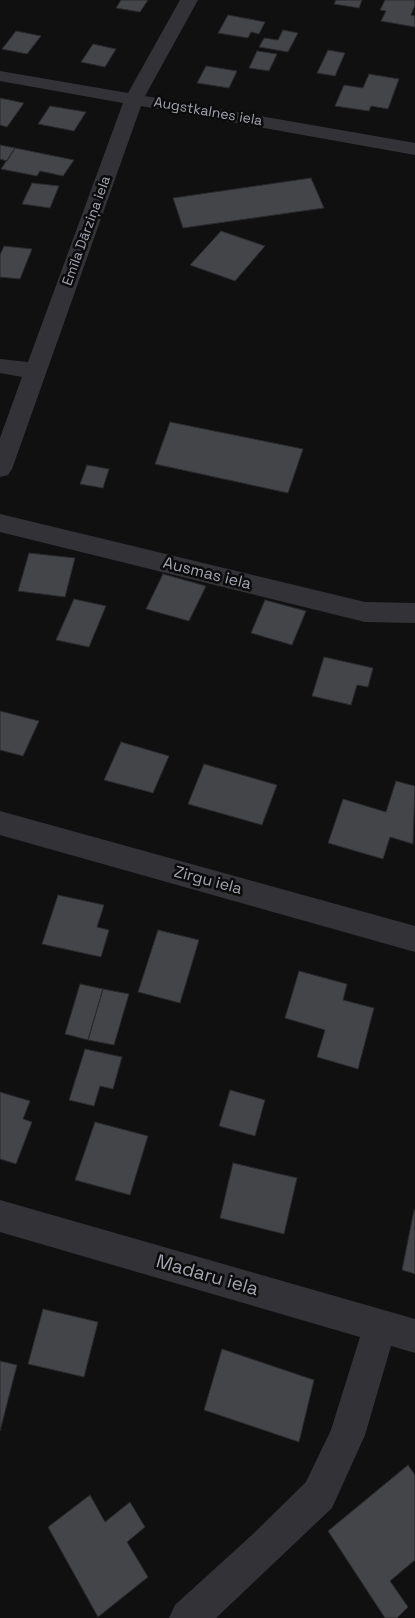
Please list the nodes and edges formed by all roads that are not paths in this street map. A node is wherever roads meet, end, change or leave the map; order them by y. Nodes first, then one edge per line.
1 (189, 0) edge
2 (0, 76) edge
3 (134, 99) junction
4 (415, 149) edge
5 (0, 366) edge
6 (37, 370) junction
7 (0, 469) edge
8 (0, 523) edge
9 (415, 613) edge
10 (0, 823) edge
11 (415, 939) edge
12 (0, 1216) edge
13 (380, 1326) junction
14 (415, 1336) edge
15 (188, 1618) edge

1 - 3 street, Emīla Dārziņa iela
2 - 3 street, Augstkalnes iela
3 - 4 street, Augstkalnes iela
3 - 6 street, Emīla Dārziņa iela
5 - 6 street
6 - 7 street, Emīla Dārziņa iela
8 - 9 street, Ausmas iela
10 - 11 street, Zirgu iela
12 - 13 street, Madaru iela
13 - 14 street, Madaru iela
13 - 15 street

